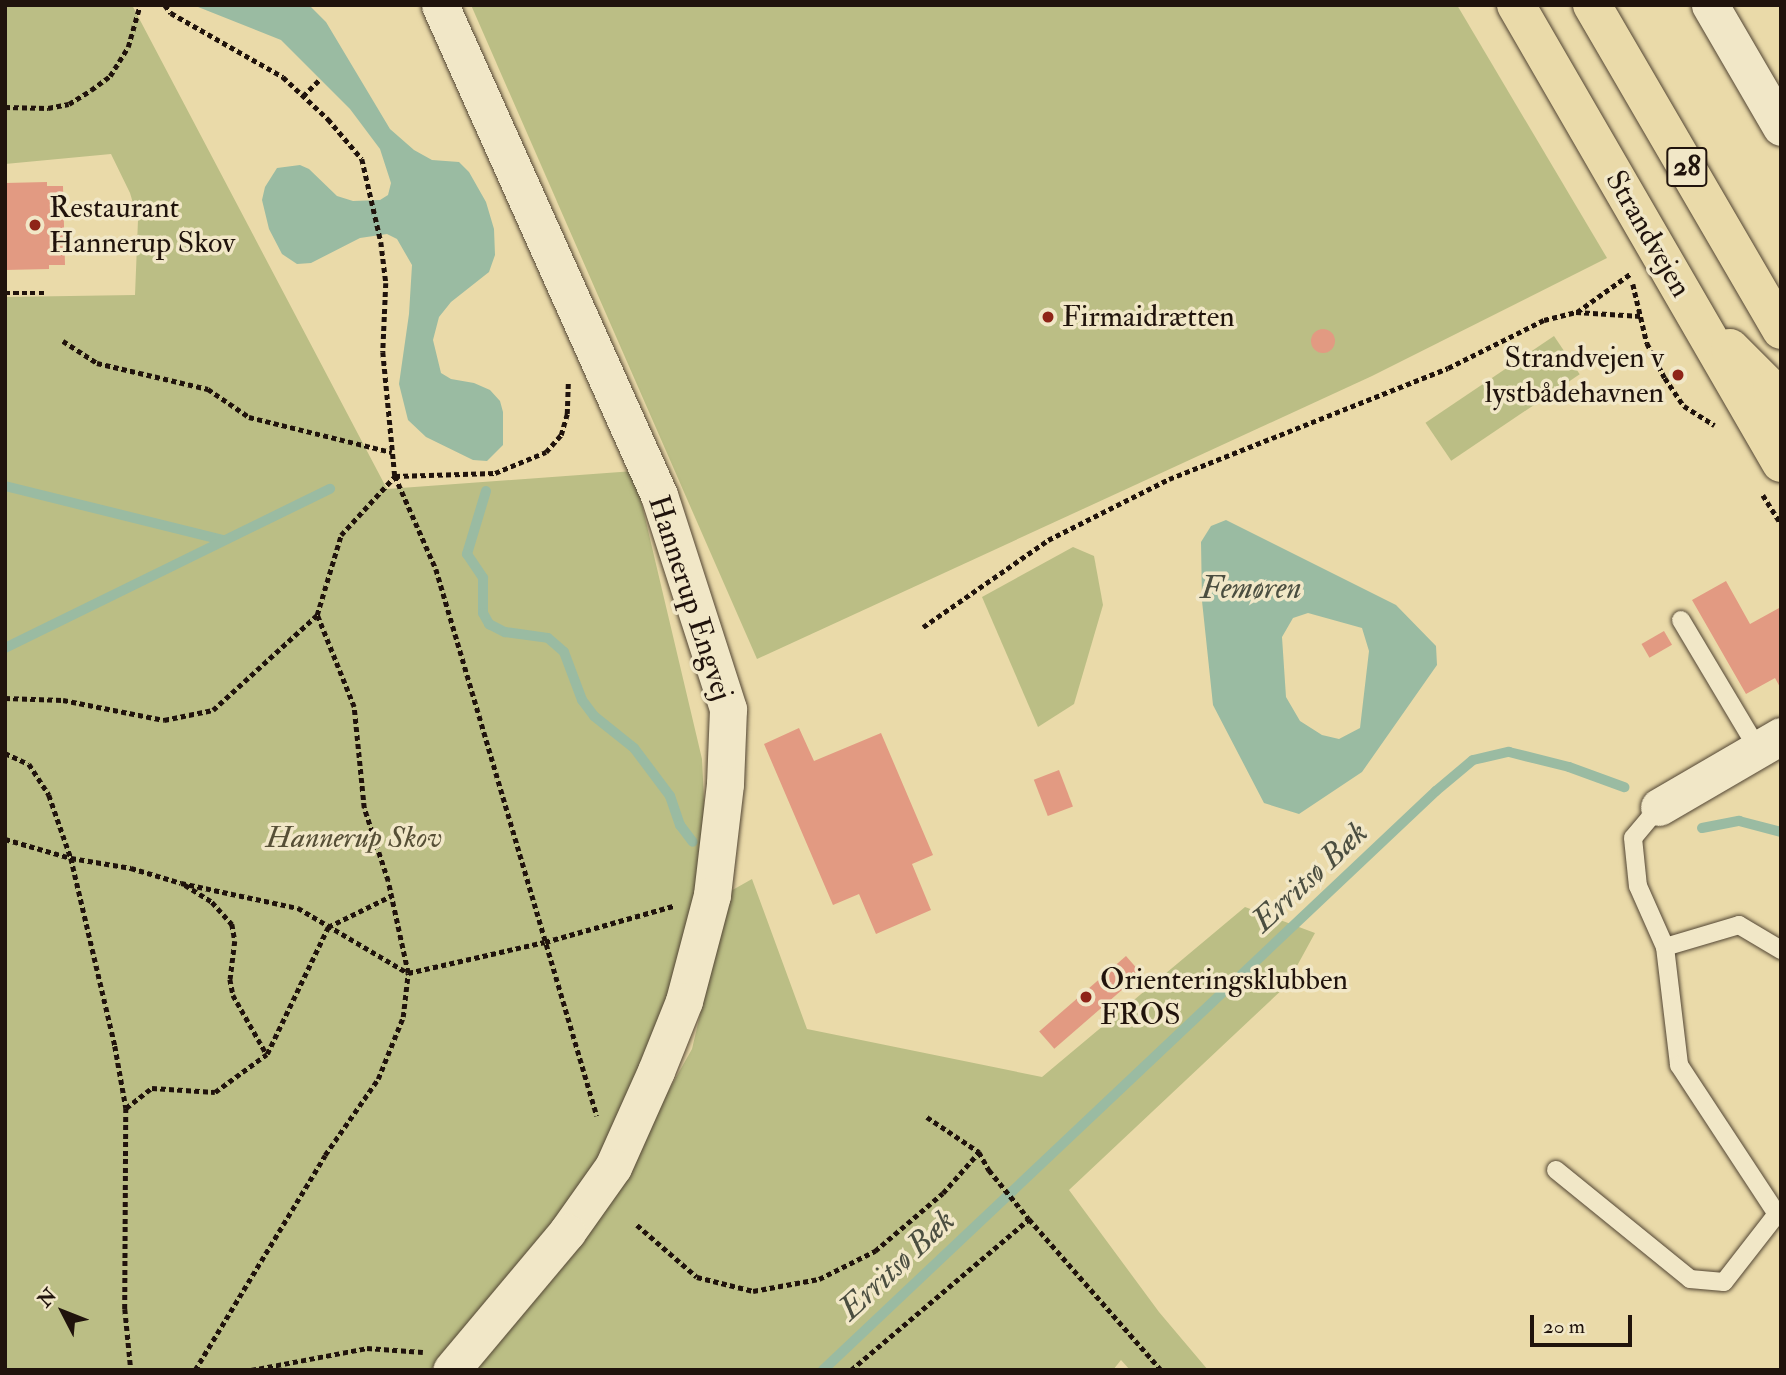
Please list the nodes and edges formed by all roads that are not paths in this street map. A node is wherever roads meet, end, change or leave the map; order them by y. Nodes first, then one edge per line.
1 (440, 5) edge
2 (1516, 5) edge
3 (1592, 5) edge
4 (1710, 5) edge
5 (1781, 127) edge
6 (1691, 310) junction
7 (1781, 330) edge
8 (1781, 406) edge
9 (1781, 463) edge
10 (1681, 620) dead end
11 (1770, 743) edge
12 (1659, 807) joint
13 (1665, 947) junction
14 (1781, 950) edge
15 (1556, 1170) dead end
16 (1779, 1216) edge
17 (458, 1362) edge

1 - 17 street, Hannerup Engvej
2 - 6 main road, Strandvejen / 28
3 - 7 main road, 28
4 - 5 street
6 - 8 main road
6 - 9 main road, Strandvejen / 28
10 - 11 lane
11 - 12 street
12 - 13 lane
13 - 14 lane
13 - 16 lane
15 - 16 lane

